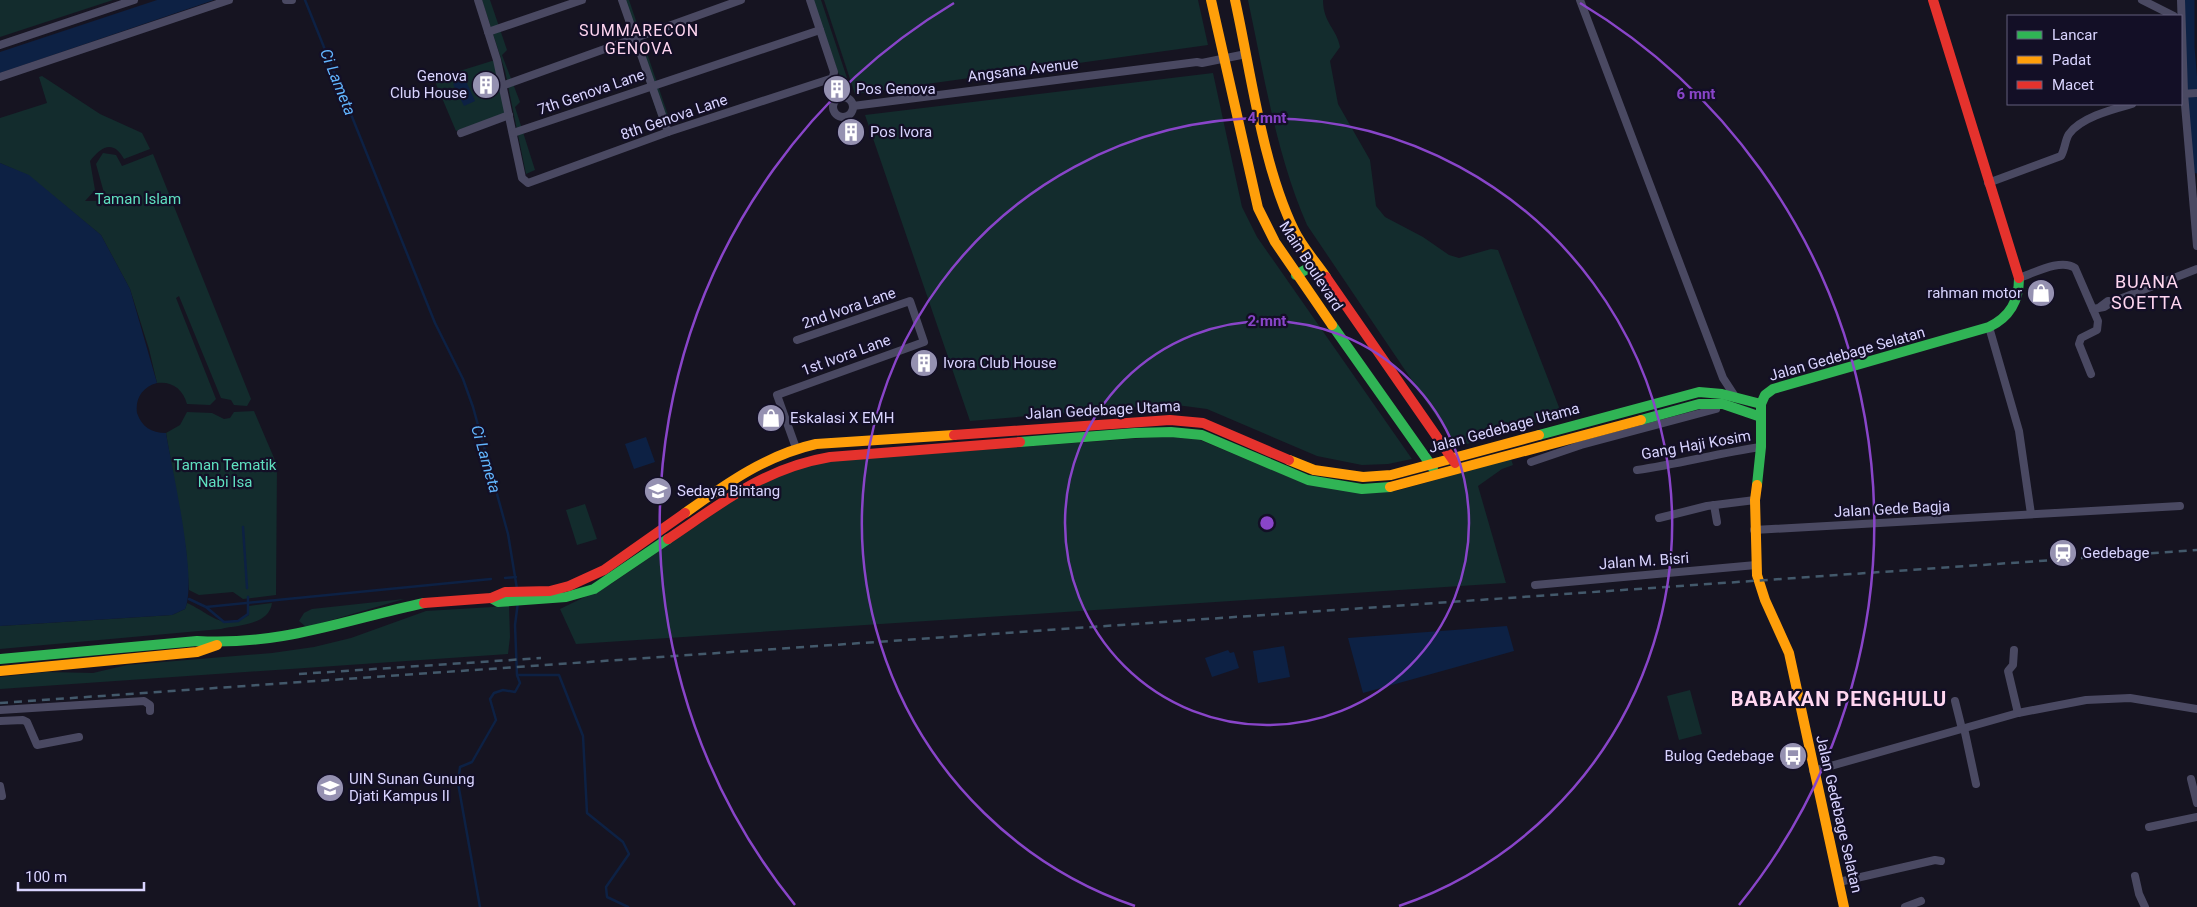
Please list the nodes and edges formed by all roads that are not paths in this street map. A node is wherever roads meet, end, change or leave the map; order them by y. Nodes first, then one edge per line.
1 (134, 0) edge
2 (229, 0) edge
3 (286, 0) edge
4 (292, 0) edge
5 (478, 0) edge
6 (582, 0) edge
7 (622, 0) edge
8 (740, 0) edge
9 (810, 0) edge
10 (1211, 0) edge
11 (1235, 0) edge
12 (1580, 0) edge
13 (1933, 0) edge
14 (2142, 0) edge
15 (2181, 0) edge
16 (2172, 15) edge
17 (2181, 15) edge
18 (820, 30) junction
19 (488, 32) junction
20 (635, 37) junction
21 (0, 45) edge
22 (2182, 45) edge
23 (1246, 54) junction
24 (1221, 58) junction
25 (0, 77) edge
26 (651, 85) junction
27 (502, 86) junction
28 (2197, 93) edge
29 (2184, 94) edge
30 (2128, 105) edge
31 (853, 106) junction
32 (509, 115) junction
33 (668, 132) junction
34 (462, 133) dead end
35 (513, 133) junction
36 (1988, 183) junction
37 (2197, 246) edge
38 (1316, 264) junction
39 (2195, 270) edge
40 (1296, 275) junction
41 (2019, 278) junction
42 (2096, 308) junction
43 (1989, 327) junction
44 (797, 340) dead end
45 (924, 342) joint
46 (2091, 374) dead end
47 (1736, 398) junction
48 (1761, 404) junction
49 (1716, 409) dead end
50 (1625, 412) junction
51 (1761, 417) junction
52 (1663, 419) junction
53 (1170, 420) junction
54 (1629, 424) junction
55 (1172, 432) junction
56 (884, 440) junction
57 (1761, 447) junction
58 (796, 448) junction
59 (885, 452) junction
60 (1452, 459) junction
61 (1531, 462) dead end
62 (1430, 464) junction
63 (1459, 469) junction
64 (1637, 470) dead end
65 (1438, 475) junction
66 (1754, 500) junction
67 (1714, 505) junction
68 (2180, 506) dead end
69 (2031, 514) junction
70 (1659, 518) dead end
71 (1717, 522) dead end
72 (1754, 530) junction
73 (639, 545) junction
74 (645, 555) junction
75 (1756, 565) junction
76 (581, 582) junction
77 (1535, 585) dead end
78 (583, 593) junction
79 (555, 594) junction
80 (220, 644) junction
81 (2014, 650) dead end
82 (0, 659) edge
83 (0, 671) edge
84 (1955, 701) dead end
85 (2197, 709) edge
86 (0, 710) edge
87 (150, 711) dead end
88 (2018, 713) junction
89 (0, 721) edge
90 (1963, 728) junction
91 (79, 737) dead end
92 (1813, 771) junction
93 (2191, 779) dead end
94 (1976, 784) dead end
95 (0, 786) edge
96 (2, 796) dead end
97 (2197, 803) edge
98 (2197, 817) edge
99 (2149, 827) dead end
100 (1941, 861) dead end
101 (2135, 876) dead end
102 (1839, 882) junction
103 (1922, 901) dead end
104 (1844, 907) edge
105 (1905, 907) edge
106 (2145, 907) edge

1 - 21 street
2 - 25 street
3 - 4 street
5 - 19 street
6 - 19 street
7 - 20 street
8 - 20 street
9 - 18 street
10 - 24 main road, Main Boulevard
11 - 23 main road, Main Boulevard
12 - 47 street
13 - 36 main road, Jalan Gedebage Selatan
14 - 16 street
15 - 17 street
18 - 26 street, 7th Genova Lane
18 - 33 street, 8th Genova Lane
19 - 27 street
20 - 26 street
20 - 27 street
22 - 29 street
23 - 24 street, Angsana Avenue
23 - 38 main road, Main Boulevard
24 - 31 street, Angsana Avenue
24 - 40 main road, Main Boulevard
26 - 33 street
26 - 35 street, 7th Genova Lane
27 - 32 street
28 - 29 street
29 - 37 street
30 - 36 street
31 - 31 street, Angsana Avenue
32 - 34 street
32 - 35 street
33 - 35 street, 8th Genova Lane
36 - 41 main road, Jalan Gedebage Selatan
38 - 40 main road
38 - 60 main road, Main Boulevard
39 - 42 street
40 - 62 main road, Main Boulevard
41 - 42 street
41 - 43 main road, Jalan Gedebage Selatan
42 - 46 street
43 - 48 main road, Jalan Gedebage Selatan
43 - 69 street
44 - 45 street, 2nd Ivora Lane
45 - 58 street, 1st Ivora Lane
47 - 48 main road, Jalan Gedebage Utama
47 - 50 main road, Jalan Gedebage Utama
48 - 51 main road, Jalan Gedebage Selatan
49 - 52 street
50 - 54 main road
50 - 60 main road, Jalan Gedebage Utama
51 - 52 main road, Jalan Gedebage Utama
51 - 57 main road, Jalan Gedebage Selatan
52 - 54 main road, Jalan Gedebage Utama
52 - 61 street
53 - 55 main road
53 - 56 main road, Jalan Gedebage Utama
53 - 62 main road, Jalan Gedebage Utama
54 - 63 main road, Jalan Gedebage Utama
55 - 59 main road, Jalan Gedebage Utama
55 - 65 main road, Jalan Gedebage Utama
56 - 58 main road, Jalan Gedebage Utama
56 - 59 main road
57 - 64 street, Gang Haji Kosim
57 - 66 main road, Jalan Gedebage Selatan
58 - 73 main road, Jalan Gedebage Utama
59 - 74 main road, Jalan Gedebage Utama
60 - 62 main road, Jalan Gedebage Utama
60 - 63 main road, Main Boulevard
62 - 65 main road, Main Boulevard
63 - 65 main road, Jalan Gedebage Utama
66 - 67 street
66 - 72 main road, Jalan Gedebage Selatan
67 - 70 street
67 - 71 street
68 - 69 street, Jalan Gede Bagja
69 - 72 street, Jalan Gede Bagja
72 - 75 main road, Jalan Gedebage Selatan
73 - 74 main road
73 - 76 main road, Jalan Gedebage Utama
74 - 78 main road, Jalan Gedebage Utama
75 - 77 street, Jalan M. Bisri
75 - 92 main road, Jalan Gedebage Selatan
76 - 78 main road
76 - 79 main road, Jalan Gedebage Utama
78 - 79 main road, Jalan Gedebage Utama
79 - 80 main road
80 - 82 main road
80 - 83 main road
81 - 88 street
84 - 90 street
85 - 88 street
86 - 87 street
88 - 90 street
89 - 91 street
90 - 92 street
90 - 94 street
92 - 102 main road, Jalan Gedebage Selatan
93 - 97 street
95 - 96 street
98 - 99 street
100 - 102 street
101 - 106 street
102 - 104 main road, Jalan Gedebage Selatan
103 - 105 street

